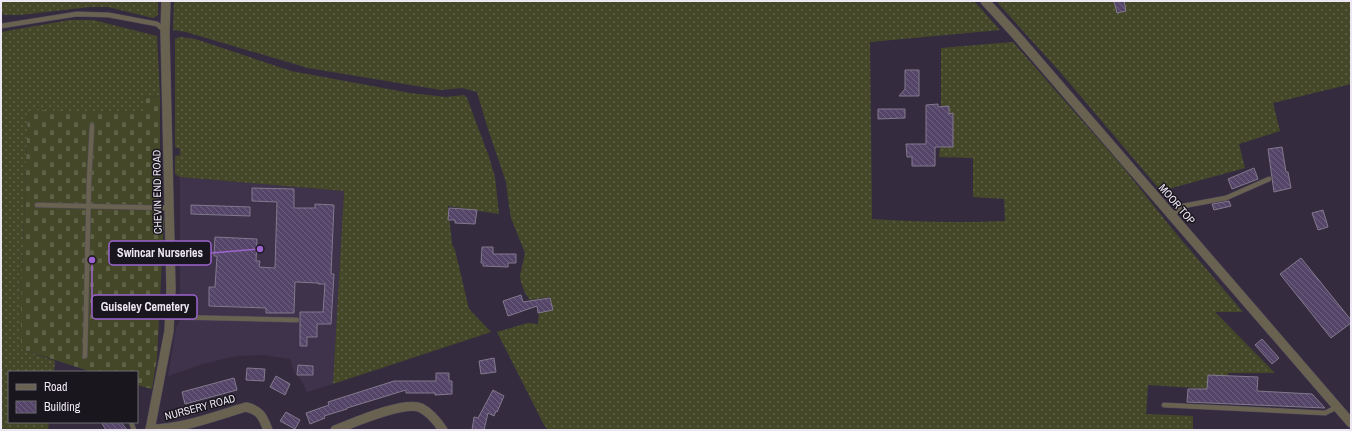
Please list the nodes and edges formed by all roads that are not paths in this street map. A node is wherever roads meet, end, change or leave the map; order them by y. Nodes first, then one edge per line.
1 (166, 1) edge
2 (985, 1) edge
3 (1, 26) edge
4 (165, 32) junction
5 (92, 126) dead end
6 (1270, 179) dead end
7 (37, 205) dead end
8 (88, 206) junction
9 (170, 208) junction
10 (1171, 216) junction
11 (170, 317) junction
12 (297, 320) dead end
13 (85, 356) dead end
14 (1164, 406) dead end
15 (1337, 407) junction
16 (1351, 423) edge
17 (150, 429) edge
18 (268, 430) edge
19 (334, 430) edge
20 (444, 430) edge

1 - 4 street, CHEVIN END ROAD
2 - 10 street, MOOR TOP
3 - 4 lane
4 - 9 street, CHEVIN END ROAD
5 - 8 lane
6 - 10 lane
7 - 8 lane
8 - 9 lane
8 - 13 lane
9 - 11 street, CHEVIN END ROAD
10 - 15 street, MOOR TOP
11 - 12 lane
11 - 17 street, CHEVIN END ROAD
14 - 15 lane
15 - 16 street, MOOR TOP
17 - 18 street, NURSERY ROAD
19 - 20 street

